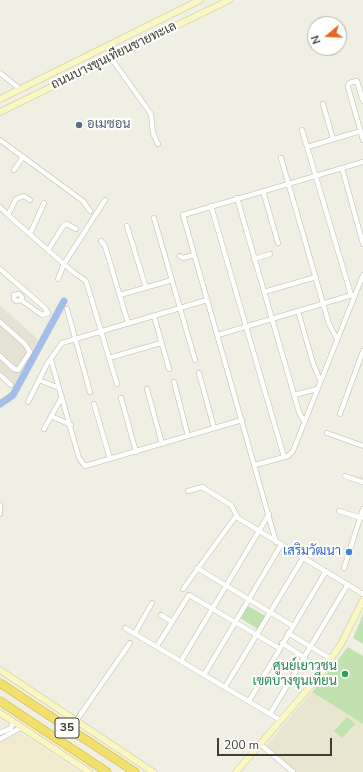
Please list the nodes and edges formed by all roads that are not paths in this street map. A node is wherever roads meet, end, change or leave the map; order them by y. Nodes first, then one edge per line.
1 (200, 0) edge
2 (229, 0) edge
3 (111, 58) junction
4 (0, 73) edge
5 (20, 90) junction
6 (0, 99) edge
7 (363, 101) edge
8 (323, 104) dead end
9 (0, 112) edge
10 (302, 130) dead end
11 (362, 132) edge
12 (333, 139) junction
13 (0, 140) edge
14 (363, 140) edge
15 (158, 144) dead end
16 (307, 147) junction
17 (23, 157) junction
18 (282, 158) dead end
19 (363, 162) edge
20 (342, 168) junction
21 (14, 170) dead end
22 (316, 175) junction
23 (289, 184) junction
24 (263, 191) junction
25 (237, 198) junction
26 (30, 200) dead end
27 (105, 200) dead end
28 (44, 203) dead end
29 (211, 206) junction
30 (0, 207) edge
31 (90, 211) dead end
32 (8, 215) junction
33 (154, 218) dead end
34 (127, 226) dead end
35 (76, 228) dead end
36 (30, 234) junction
37 (101, 241) dead end
38 (278, 243) dead end
39 (363, 244) edge
40 (48, 250) junction
41 (270, 254) dead end
42 (194, 255) junction
43 (180, 256) dead end
44 (254, 259) junction
45 (64, 264) junction
46 (228, 265) junction
47 (222, 267) dead end
48 (0, 269) edge
49 (363, 275) edge
50 (316, 276) junction
51 (58, 279) dead end
52 (172, 280) junction
53 (146, 288) junction
54 (264, 292) junction
55 (353, 294) junction
56 (120, 295) junction
57 (21, 300) dead end
58 (208, 300) junction
59 (324, 304) junction
60 (67, 308) dead end
61 (180, 308) junction
62 (298, 312) junction
63 (154, 316) junction
64 (272, 319) junction
65 (0, 322) edge
66 (128, 323) junction
67 (245, 327) junction
68 (101, 331) junction
69 (218, 335) junction
70 (337, 338) junction
71 (75, 339) junction
72 (161, 342) junction
73 (363, 351) edge
74 (0, 356) edge
75 (109, 358) junction
76 (51, 360) junction
77 (195, 360) dead end
78 (169, 369) dead end
79 (199, 373) dead end
80 (0, 375) edge
81 (39, 380) junction
82 (320, 380) junction
83 (174, 382) dead end
84 (117, 384) dead end
85 (11, 386) dead end
86 (59, 388) junction
87 (147, 389) dead end
88 (317, 389) junction
89 (90, 392) dead end
90 (294, 395) junction
91 (62, 397) junction
92 (121, 398) dead end
93 (28, 402) dead end
94 (94, 404) dead end
95 (340, 414) dead end
96 (51, 416) junction
97 (242, 420) junction
98 (304, 420) junction
99 (70, 425) junction
100 (214, 428) junction
101 (44, 429) dead end
102 (328, 433) dead end
103 (188, 436) junction
104 (162, 444) junction
105 (363, 446) edge
106 (136, 452) junction
107 (284, 457) junction
108 (110, 459) junction
109 (256, 465) junction
110 (345, 476) dead end
111 (363, 482) edge
112 (188, 491) dead end
113 (0, 505) edge
114 (363, 509) edge
115 (339, 510) dead end
116 (0, 514) edge
117 (269, 514) junction
118 (236, 516) junction
119 (362, 518) edge
120 (258, 530) junction
121 (279, 543) junction
122 (303, 558) junction
123 (197, 568) junction
124 (344, 568) dead end
125 (326, 571) junction
126 (348, 584) junction
127 (225, 585) junction
128 (182, 589) dead end
129 (363, 594) edge
130 (248, 599) junction
131 (363, 600) edge
132 (152, 603) dead end
133 (212, 609) junction
134 (270, 612) junction
135 (161, 615) dead end
136 (235, 621) junction
137 (172, 622) junction
138 (293, 626) junction
139 (125, 628) dead end
140 (135, 633) junction
141 (288, 633) junction
142 (257, 634) junction
143 (130, 643) dead end
144 (157, 646) junction
145 (280, 646) junction
146 (311, 647) junction
147 (305, 658) junction
148 (331, 659) junction
149 (181, 661) junction
150 (0, 670) edge
151 (204, 675) junction
152 (0, 683) edge
153 (225, 687) junction
154 (0, 701) edge
155 (249, 701) junction
156 (0, 713) edge
157 (270, 714) junction
158 (280, 720) junction
159 (13, 721) junction
160 (76, 721) junction
161 (22, 727) junction
162 (0, 733) edge
163 (0, 739) edge
164 (260, 744) junction
165 (89, 772) edge
166 (107, 772) edge
167 (135, 772) edge
168 (153, 772) edge
169 (236, 772) edge
170 (293, 772) edge

1 - 5 main road, ถนนบางขุนเทียนชายทะเล
2 - 3 main road, ถนนบางขุนเทียนชายทะเล
3 - 9 main road, ถนนบางขุนเทียนชายทะเล
3 - 15 street
4 - 5 street
5 - 6 main road, ถนนบางขุนเทียนชายทะเล
7 - 11 street
8 - 12 street
10 - 16 street
11 - 12 street
11 - 14 street
12 - 16 street
13 - 17 street
16 - 22 street
17 - 21 street
17 - 31 street
18 - 23 street
19 - 20 street
20 - 22 street
20 - 39 street
22 - 23 street
22 - 55 street
23 - 24 street
23 - 50 street
24 - 25 street
24 - 38 street
25 - 29 street
25 - 44 street
26 - 32 street
27 - 45 street
28 - 36 street
29 - 42 street
29 - 46 street
30 - 32 street
32 - 36 street
33 - 52 street
34 - 53 street
35 - 40 street
36 - 40 street
37 - 56 street
40 - 45 street
41 - 44 street
42 - 43 street
42 - 58 street
44 - 54 street
45 - 51 street
45 - 68 street
46 - 47 street
46 - 67 street
48 - 57 street
49 - 55 street
50 - 54 street
50 - 59 street
52 - 53 street
52 - 61 street
53 - 56 street
54 - 64 street
55 - 59 street
55 - 70 street
56 - 66 street
58 - 61 street
58 - 69 street
59 - 62 street
59 - 70 street
60 - 71 street
61 - 63 street
61 - 77 street
62 - 64 street
62 - 82 street
63 - 66 street
63 - 72 street
64 - 67 street
64 - 90 street
65 - 74 street
66 - 68 street
67 - 69 street
67 - 107 street
68 - 71 street
68 - 75 street
69 - 97 street
70 - 82 street
71 - 76 street
71 - 89 street
72 - 75 street
72 - 78 street
73 - 95 street
75 - 84 street
76 - 81 street
76 - 86 street
79 - 100 street
80 - 85 street
81 - 86 street
81 - 93 street
82 - 88 street
83 - 103 street
86 - 91 street
87 - 104 street
88 - 90 street
88 - 98 street
90 - 98 street
91 - 96 street
91 - 99 street
92 - 106 street
94 - 108 street
96 - 99 street
96 - 101 street
97 - 100 street
97 - 109 street
98 - 107 street
99 - 108 street
100 - 103 street
102 - 105 street
103 - 104 street
104 - 106 street
106 - 108 street
107 - 109 street
109 - 117 street
110 - 111 street
112 - 118 street
113 - 116 street
114 - 119 street
115 - 119 street
117 - 120 street
117 - 121 street
118 - 120 street
118 - 123 street
119 - 124 street
120 - 121 street
120 - 127 street
121 - 122 street
121 - 130 street
122 - 125 street
122 - 134 street
123 - 127 street
123 - 128 street
125 - 126 street
125 - 138 street
126 - 129 street
126 - 146 street
127 - 130 street
127 - 133 street
130 - 134 street
130 - 136 street
131 - 148 main road
132 - 140 street
133 - 136 street
133 - 137 street
133 - 149 street
134 - 138 street
134 - 142 street
135 - 137 street
136 - 142 street
136 - 151 street
137 - 144 street
138 - 141 street
139 - 140 street
140 - 144 street
141 - 145 street
141 - 146 street
142 - 145 street
142 - 153 street
143 - 160 street
144 - 149 street
145 - 147 street
145 - 155 street
146 - 147 street
146 - 148 street
147 - 157 street
148 - 158 main road
149 - 151 street
150 - 160 main road, 35
151 - 153 street
152 - 167 highway, 35
153 - 155 street
154 - 166 highway, 35
155 - 157 street
156 - 159 main road, 35
157 - 158 street
158 - 164 main road
159 - 161 main road, 35
159 - 162 street
160 - 168 main road, 35
161 - 163 street
161 - 165 main road, 35
164 - 169 main road
164 - 170 street

